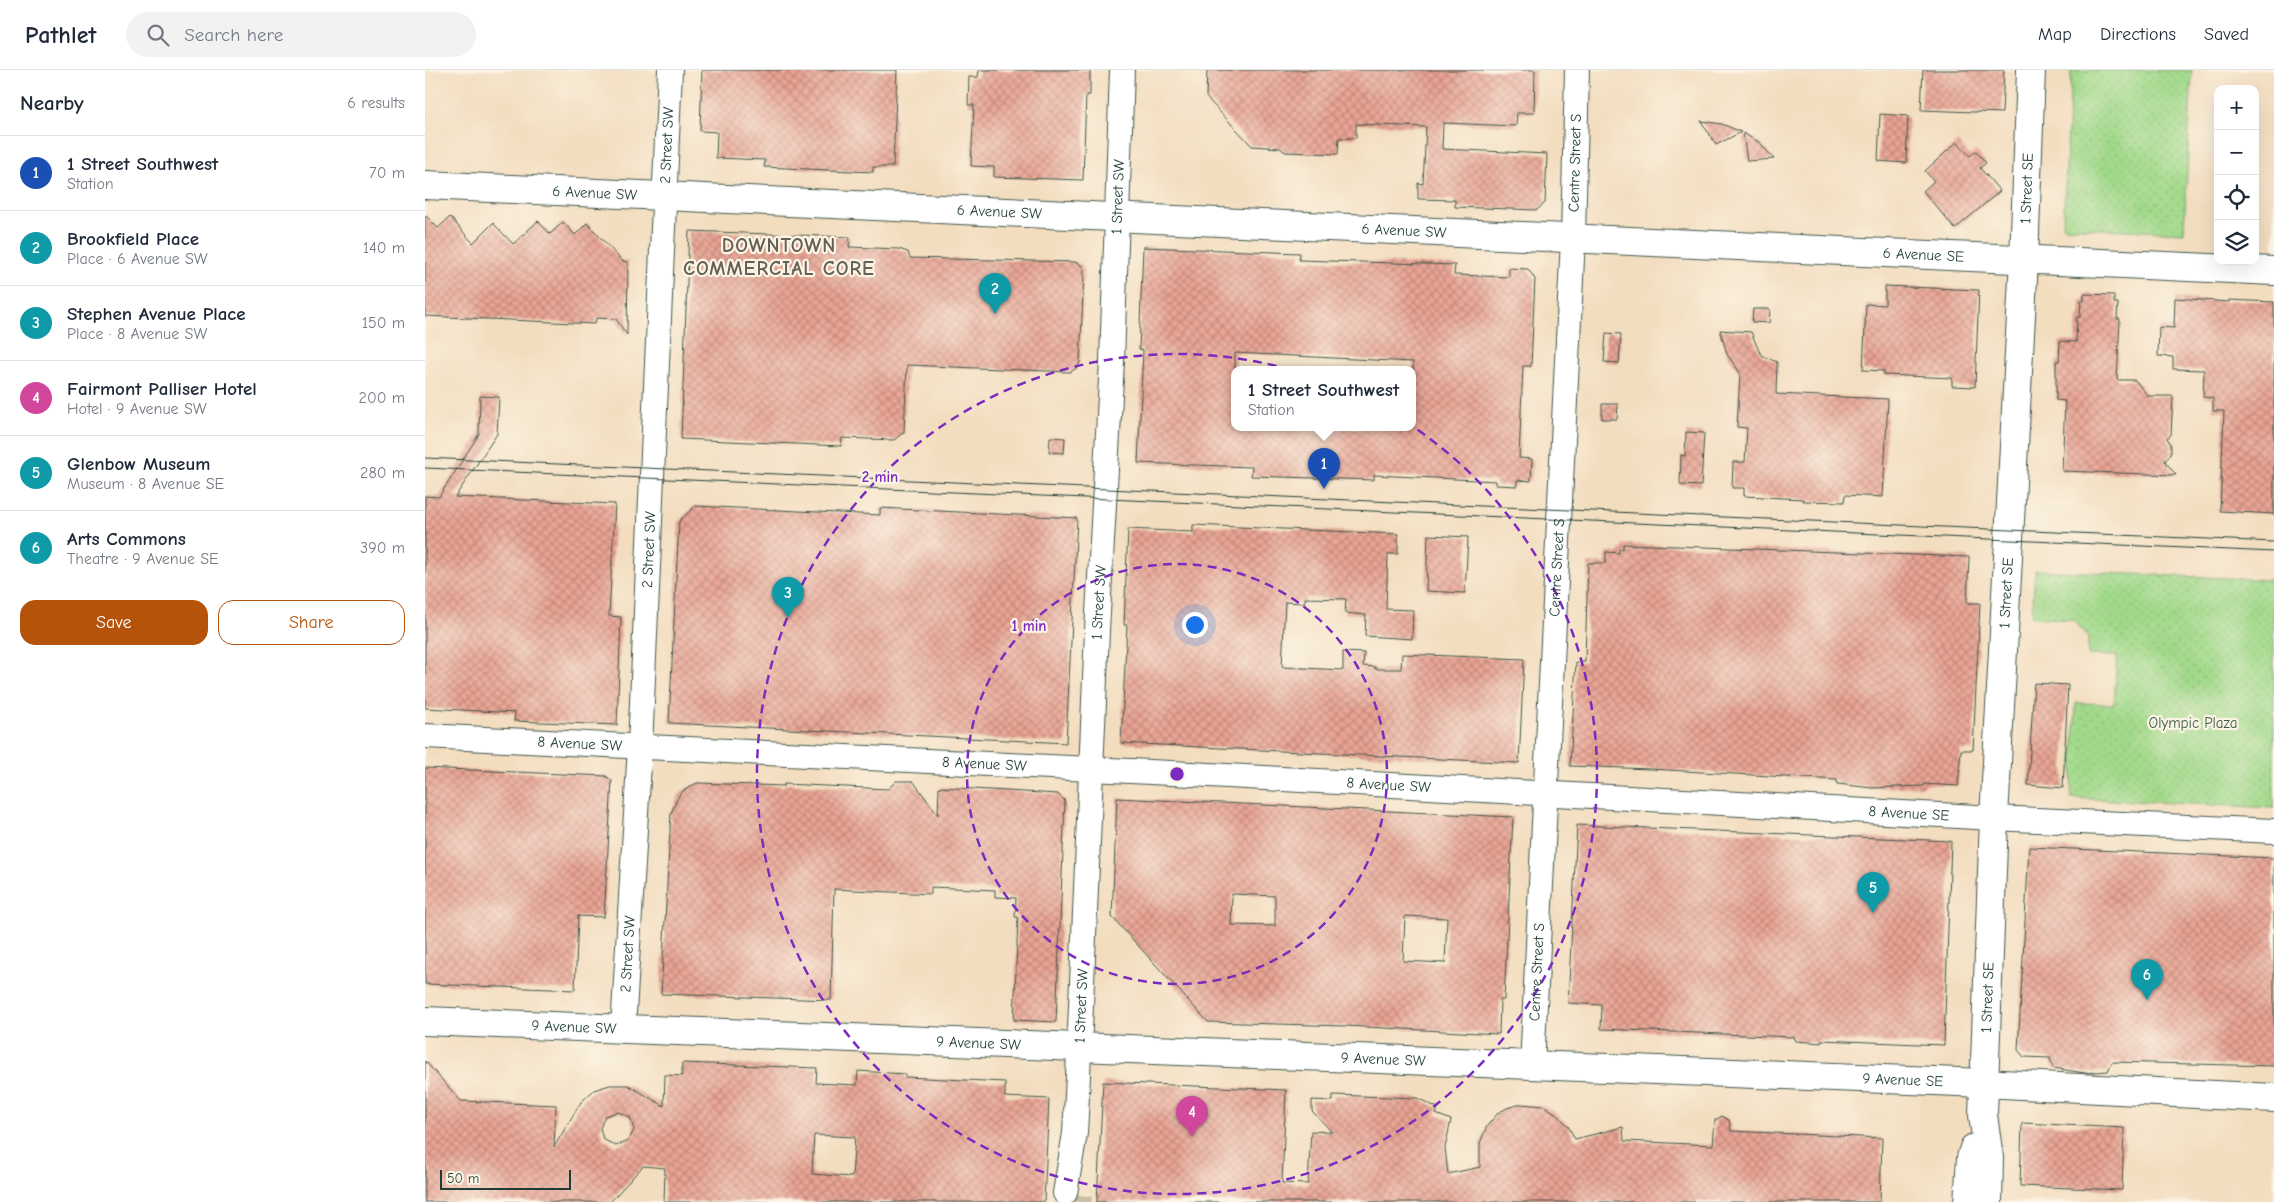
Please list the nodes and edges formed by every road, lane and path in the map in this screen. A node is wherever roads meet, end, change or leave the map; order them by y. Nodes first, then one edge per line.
1 (670, 70) edge
2 (1122, 70) edge
3 (1577, 70) edge
4 (2031, 70) edge
5 (425, 185) edge
6 (665, 196) junction
7 (1118, 218) junction
8 (1573, 238) junction
9 (2024, 260) junction
10 (2274, 270) edge
11 (425, 736) edge
12 (640, 747) junction
13 (1092, 769) junction
14 (1544, 793) junction
15 (1994, 818) junction
16 (2274, 831) edge
17 (425, 1021) edge
18 (623, 1029) junction
19 (1079, 1048) junction
20 (1532, 1066) junction
21 (1984, 1083) junction
22 (2274, 1098) edge
23 (1983, 1115) junction
24 (1072, 1194) tunnel mouth
25 (1968, 1202) edge
26 (1988, 1202) edge

1 - 6 street, 2 Street SW
2 - 7 street, 1 Street SW
3 - 8 street, Centre Street S
4 - 9 main road, 1 Street SE
5 - 6 main road, 6 Avenue SW
6 - 7 main road, 6 Avenue SW
6 - 12 street, 2 Street SW
7 - 8 main road, 6 Avenue SW
7 - 13 street, 1 Street SW
8 - 9 main road, 6 Avenue SE
8 - 14 street, Centre Street S
9 - 10 main road, 6 Avenue SE
9 - 15 main road, 1 Street SE
11 - 12 street, 8 Avenue SW
12 - 13 street, 8 Avenue SW
12 - 18 street, 2 Street SW
13 - 14 street, 8 Avenue SW
13 - 19 street, 1 Street SW
14 - 15 street, 8 Avenue SE
14 - 20 street, Centre Street S
15 - 16 street, 8 Avenue SE
15 - 21 main road, 1 Street SE
17 - 18 main road, 9 Avenue SW
18 - 19 main road, 9 Avenue SW
19 - 20 main road, 9 Avenue SW
19 - 24 street, 1 Street SW
20 - 21 main road, 9 Avenue SE
21 - 22 main road, 9 Avenue SE
21 - 23 main road, 1 Street SE
23 - 25 main road, 1 Street SE
23 - 26 main road, 1 Street SE

